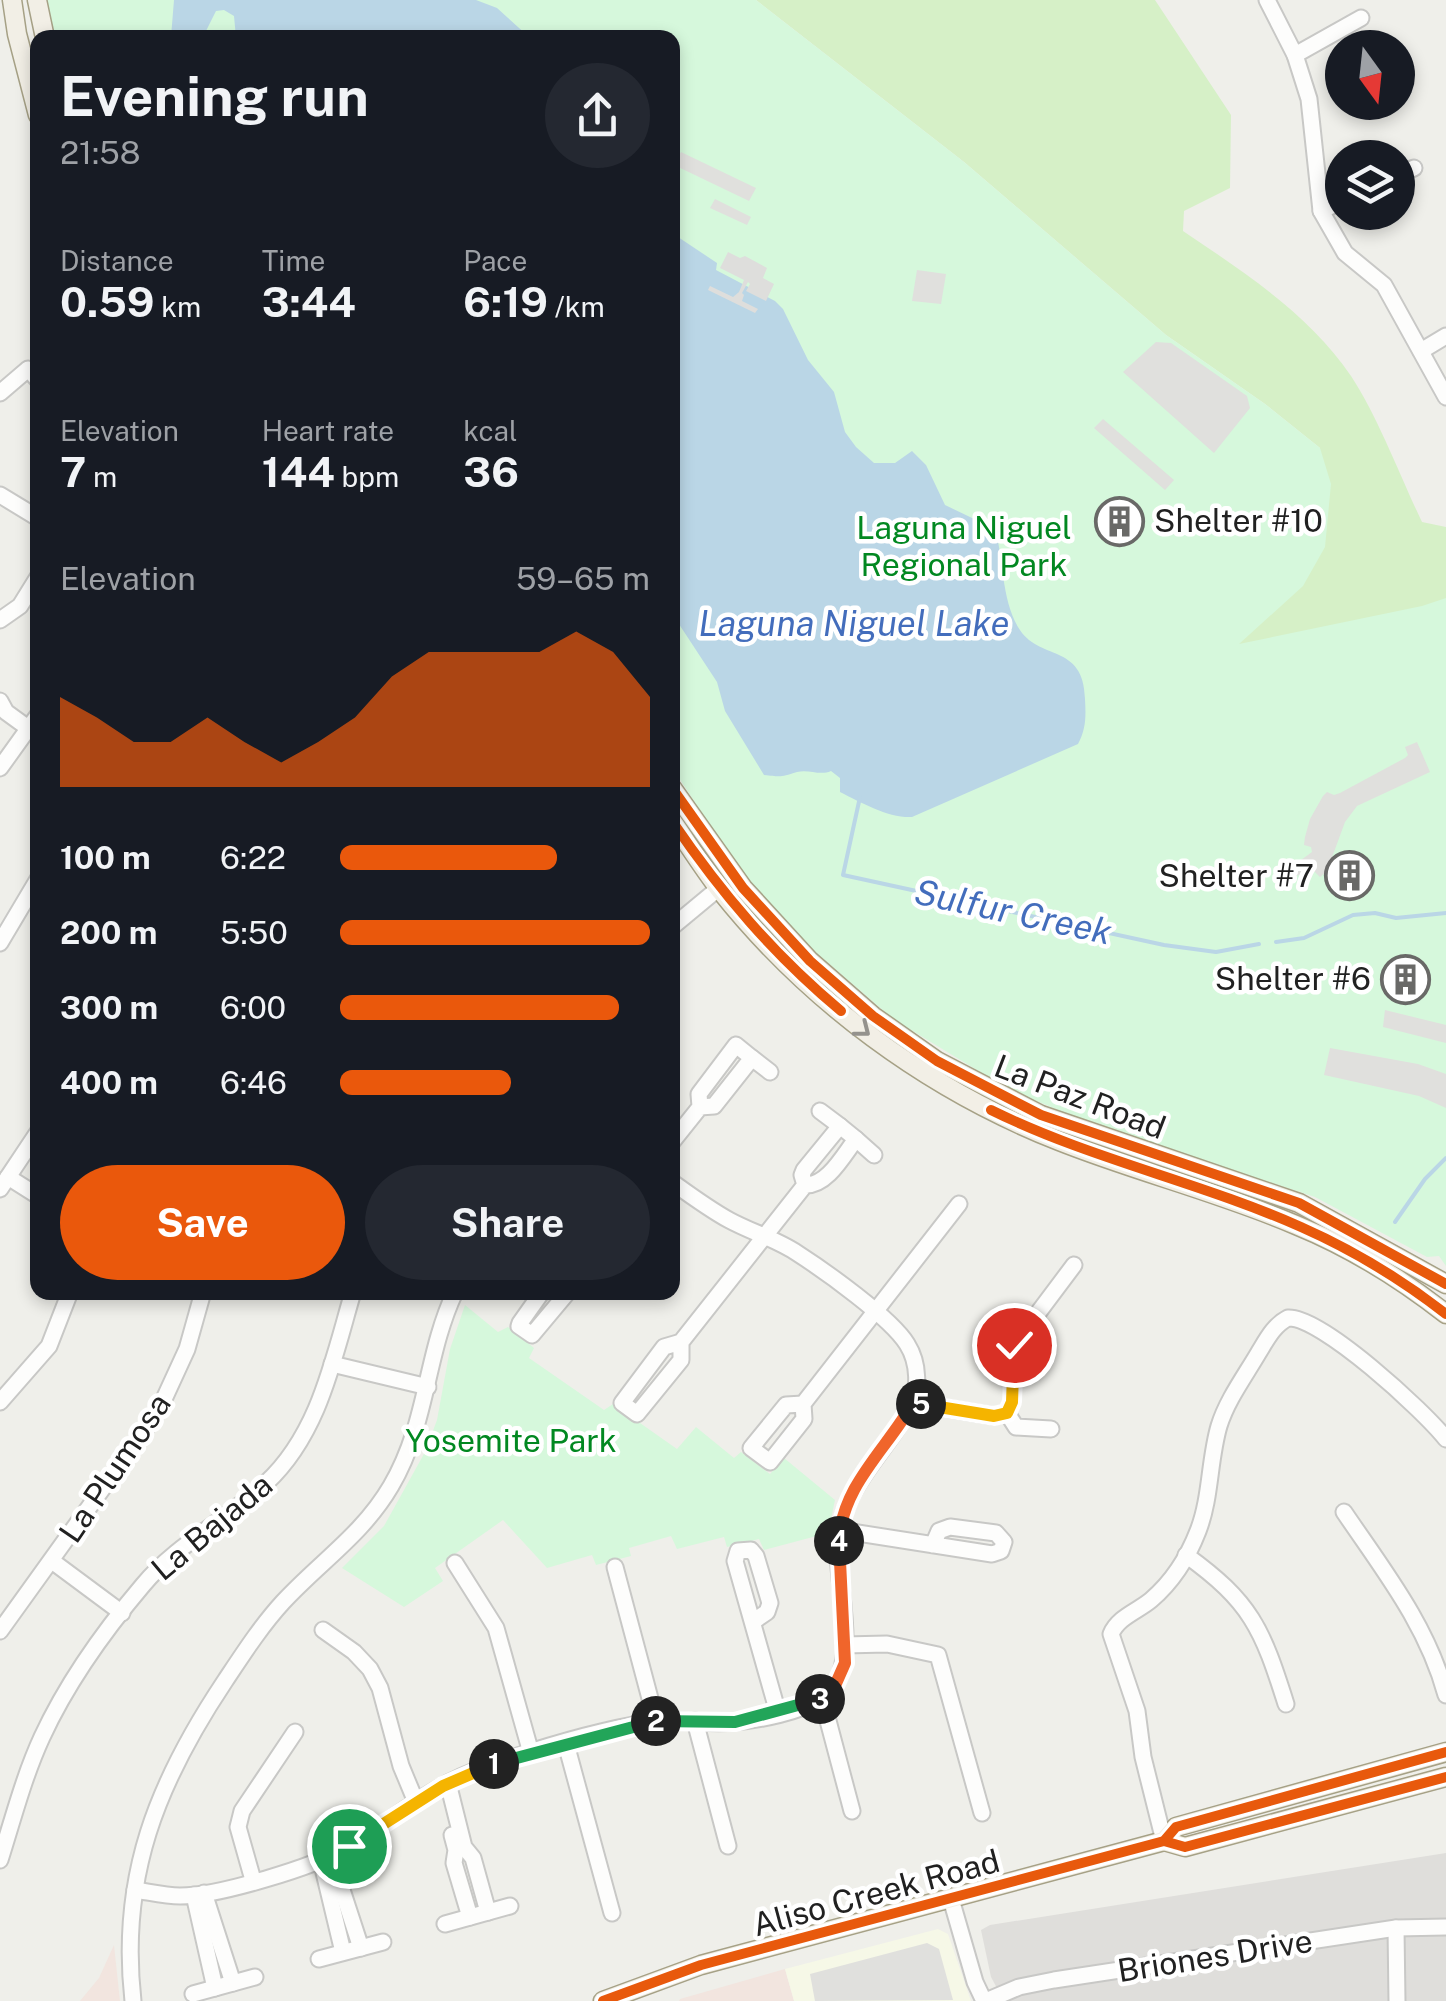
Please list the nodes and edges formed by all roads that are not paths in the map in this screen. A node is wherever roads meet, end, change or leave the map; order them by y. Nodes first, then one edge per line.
1 (12, 0) edge
2 (38, 0) edge
3 (1267, 0) edge
4 (1361, 18) dead end
5 (44, 30) edge
6 (1295, 55) junction
7 (30, 85) edge
8 (1325, 209) edge
9 (1321, 211) junction
10 (1446, 336) edge
11 (1420, 350) junction
12 (30, 376) edge
13 (0, 393) edge
14 (1446, 397) edge
15 (0, 495) edge
16 (30, 510) edge
17 (30, 590) edge
18 (0, 620) edge
19 (0, 701) edge
20 (30, 720) edge
21 (30, 724) edge
22 (0, 768) edge
23 (680, 798) edge
24 (680, 813) edge
25 (680, 832) edge
26 (30, 888) edge
27 (719, 888) junction
28 (5, 919) edge
29 (680, 921) edge
30 (0, 943) edge
31 (810, 961) junction
32 (721, 1033) dead end
33 (736, 1045) junction
34 (752, 1058) junction
35 (770, 1072) dead end
36 (700, 1107) junction
37 (820, 1110) dead end
38 (840, 1126) junction
39 (680, 1132) edge
40 (856, 1140) junction
41 (30, 1144) edge
42 (874, 1154) dead end
43 (4, 1183) edge
44 (805, 1185) junction
45 (680, 1187) edge
46 (30, 1193) edge
47 (959, 1204) dead end
48 (765, 1237) junction
49 (1074, 1264) dead end
50 (1446, 1284) edge
51 (67, 1300) edge
52 (201, 1300) edge
53 (351, 1300) edge
54 (452, 1300) edge
55 (536, 1300) edge
56 (561, 1300) edge
57 (874, 1312) junction
58 (1446, 1314) edge
59 (681, 1342) junction
60 (332, 1364) junction
61 (428, 1387) junction
62 (0, 1402) edge
63 (913, 1403) junction
64 (803, 1404) dead end
65 (1007, 1413) junction
66 (1051, 1429) dead end
67 (1446, 1439) edge
68 (1344, 1512) dead end
69 (839, 1530) junction
70 (933, 1544) dead end
71 (1186, 1555) junction
72 (52, 1561) junction
73 (456, 1563) dead end
74 (615, 1567) dead end
75 (122, 1613) junction
76 (754, 1621) dead end
77 (0, 1630) edge
78 (322, 1630) dead end
79 (844, 1645) junction
80 (1442, 1664) edge
81 (1446, 1695) edge
82 (822, 1698) junction
83 (1286, 1704) dead end
84 (778, 1713) junction
85 (695, 1721) junction
86 (656, 1722) junction
87 (295, 1732) dead end
88 (566, 1744) junction
89 (1446, 1752) edge
90 (531, 1753) junction
91 (1446, 1776) edge
92 (444, 1786) junction
93 (412, 1805) junction
94 (852, 1811) dead end
95 (982, 1813) dead end
96 (1164, 1840) junction
97 (728, 1846) dead end
98 (460, 1848) junction
99 (326, 1858) junction
100 (0, 1860) edge
101 (254, 1880) junction
102 (135, 1890) junction
103 (336, 1892) junction
104 (199, 1894) junction
105 (951, 1898) junction
106 (510, 1906) dead end
107 (488, 1912) junction
108 (612, 1913) dead end
109 (470, 1918) junction
110 (445, 1924) dead end
111 (1396, 1928) junction
112 (1446, 1928) edge
113 (211, 1936) junction
114 (383, 1942) dead end
115 (361, 1948) junction
116 (343, 1952) junction
117 (319, 1959) dead end
118 (255, 1977) dead end
119 (233, 1983) junction
120 (216, 1988) junction
121 (193, 1994) dead end
122 (134, 2001) edge
123 (603, 2001) edge
124 (985, 2001) edge
125 (1397, 2001) edge

1 - 7 main road
2 - 5 main road
3 - 6 street
4 - 6 street
6 - 9 street
8 - 9 street
9 - 11 street
10 - 11 street
11 - 14 street
12 - 13 street
15 - 16 street
17 - 18 street
19 - 20 street
21 - 22 street
23 - 31 main road, La Paz Road
24 - 27 main road
25 - 27 main road, La Paz Road
26 - 28 street
27 - 29 street
27 - 31 main road
27 -> 58 main road, La Paz Road
28 - 30 street
31 - 50 main road, La Paz Road
32 - 33 street
33 - 34 street
33 - 36 street
34 - 35 street
34 - 36 street
36 - 39 street
37 - 38 street
38 - 40 street
38 - 44 street
40 - 42 street
40 - 44 street
41 - 43 street
43 - 46 street
44 - 48 street
45 - 48 street
47 - 57 street
48 - 57 street
48 - 59 street
49 - 65 street
51 - 62 street
52 - 72 street, La Plumosa
53 - 60 street, La Bajada
54 - 61 street
55 - 56 street
57 - 63 street
57 - 64 street
59 - 59 street
60 - 61 street
60 - 75 street, La Bajada
61 - 102 street
63 - 65 street
63 - 69 street
65 - 66 street
67 - 71 street
68 - 80 street
69 - 70 street
69 - 79 street
71 - 83 street
71 - 96 street
72 - 75 street
72 - 77 street, La Plumosa
73 - 90 street
74 - 86 street
75 - 100 street, La Bajada
76 - 84 street
78 - 93 street
79 - 82 street
79 - 95 street
80 - 81 street
82 - 84 street
82 - 94 street
84 - 85 street
85 - 86 street
85 - 97 street
86 - 88 street
87 - 101 street
88 - 90 street
88 - 108 street
89 - 96 main road, Aliso Creek Road
90 - 92 street
91 - 96 main road, Aliso Creek Road
92 - 93 street
92 - 98 street
93 - 99 street
96 - 105 main road, Aliso Creek Road
98 - 107 street
98 - 109 street
99 - 101 street
99 - 103 street
101 - 104 street
102 - 104 street
102 - 122 street
103 - 115 street
103 - 116 street
104 - 113 street
105 - 123 main road, Aliso Creek Road
105 - 124 street
106 - 107 street
107 - 109 street
109 - 110 street
111 - 112 street, Briones Drive
111 - 124 street, Briones Drive
111 - 125 street
113 - 119 street
113 - 120 street
114 - 115 street
115 - 116 street
116 - 117 street
118 - 119 street
119 - 120 street
120 - 121 street

